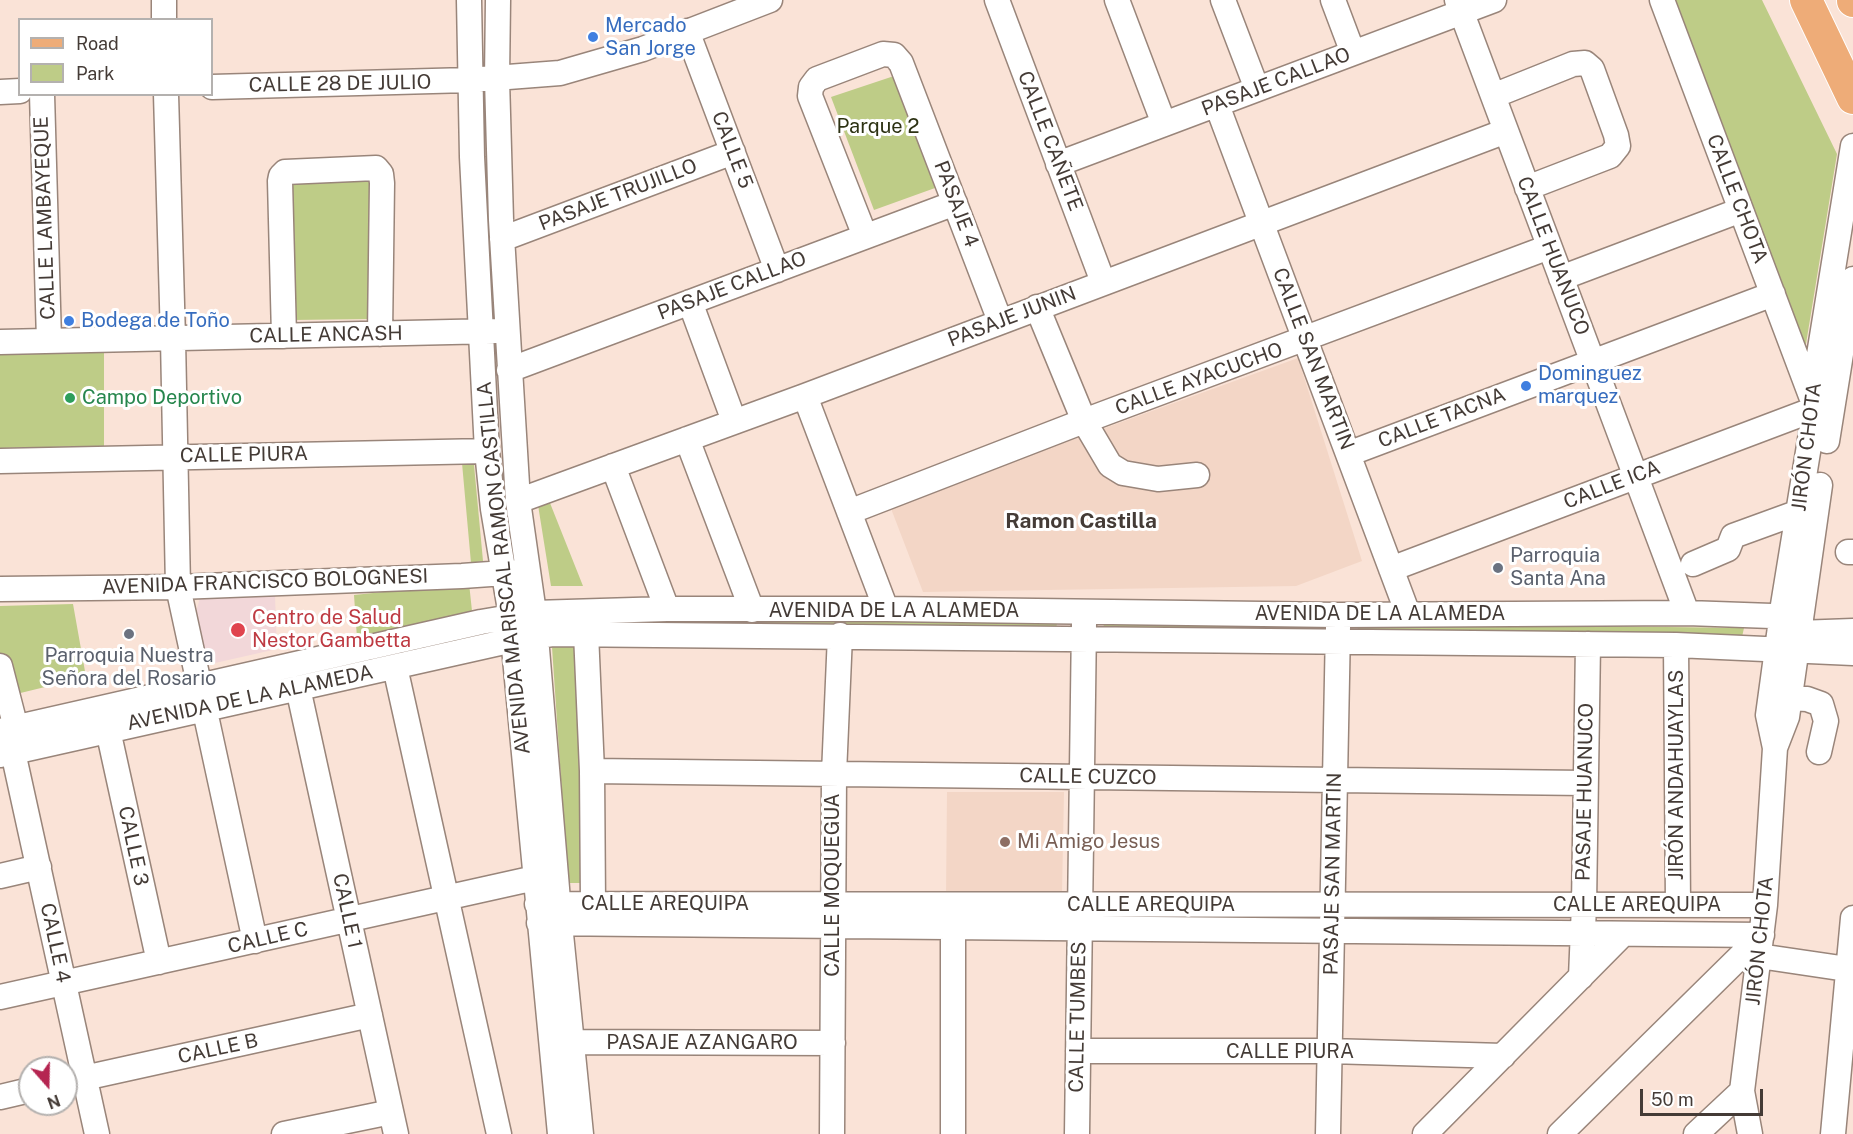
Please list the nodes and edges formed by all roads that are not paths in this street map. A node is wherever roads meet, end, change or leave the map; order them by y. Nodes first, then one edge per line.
1 (164, 0) edge
2 (469, 0) edge
3 (498, 0) edge
4 (770, 0) edge
5 (997, 0) edge
6 (1117, 0) edge
7 (1223, 0) edge
8 (1333, 0) edge
9 (1494, 0) edge
10 (1662, 0) edge
11 (1806, 0) edge
12 (1459, 6) edge
13 (164, 18) edge
14 (687, 31) junction
15 (1353, 53) junction
16 (497, 79) junction
17 (469, 80) junction
18 (213, 87) edge
19 (1257, 89) junction
20 (0, 92) edge
21 (18, 92) edge
22 (42, 96) edge
23 (166, 96) edge
24 (1493, 96) junction
25 (1853, 98) edge
26 (1217, 105) junction
27 (1164, 124) junction
28 (1506, 131) junction
29 (1853, 146) edge
30 (733, 152) junction
31 (1058, 164) junction
32 (1527, 188) junction
33 (955, 202) junction
34 (1741, 210) junction
35 (1262, 224) junction
36 (866, 236) junction
37 (502, 239) junction
38 (1549, 247) junction
39 (777, 270) junction
40 (1561, 278) junction
41 (1853, 279) edge
42 (1103, 282) junction
43 (1773, 294) junction
44 (690, 302) junction
45 (1037, 307) junction
46 (1000, 321) junction
47 (507, 331) junction
48 (481, 332) junction
49 (380, 334) junction
50 (284, 336) junction
51 (173, 339) junction
52 (1305, 340) junction
53 (49, 341) junction
54 (0, 342) edge
55 (1592, 361) junction
56 (509, 370) junction
57 (805, 396) junction
58 (1820, 403) junction
59 (734, 421) junction
60 (1084, 421) junction
61 (687, 439) junction
62 (487, 451) junction
63 (1348, 454) junction
64 (176, 456) junction
65 (0, 461) edge
66 (614, 466) junction
67 (1197, 475) dead end
68 (1636, 476) junction
69 (518, 501) junction
70 (849, 512) junction
71 (1799, 512) junction
72 (1693, 564) dead end
73 (1391, 569) junction
74 (529, 570) junction
75 (505, 574) junction
76 (178, 587) junction
77 (0, 589) edge
78 (667, 609) junction
79 (886, 609) junction
80 (752, 610) junction
81 (1084, 612) junction
82 (1687, 613) junction
83 (1408, 614) junction
84 (1338, 615) junction
85 (523, 626) junction
86 (1853, 631) edge
87 (586, 633) junction
88 (1790, 633) junction
89 (840, 635) junction
90 (1084, 638) junction
91 (1337, 641) junction
92 (1587, 644) junction
93 (1676, 645) junction
94 (1853, 653) edge
95 (0, 666) edge
96 (395, 667) junction
97 (198, 685) junction
98 (298, 688) junction
99 (1790, 698) junction
100 (204, 709) junction
101 (8, 729) edge
102 (108, 730) junction
103 (1775, 748) junction
104 (1819, 752) dead end
105 (7, 753) edge
106 (592, 771) junction
107 (834, 774) junction
108 (1082, 777) junction
109 (1335, 780) junction
110 (1585, 783) junction
111 (39, 867) junction
112 (0, 876) edge
113 (535, 878) junction
114 (446, 898) junction
115 (592, 904) junction
116 (1080, 905) junction
117 (1332, 905) junction
118 (1584, 905) junction
119 (1678, 905) junction
120 (1765, 905) junction
121 (549, 914) junction
122 (833, 915) junction
123 (953, 916) junction
124 (1853, 918) edge
125 (349, 920) junction
126 (1080, 928) junction
127 (1332, 931) junction
128 (1582, 933) junction
129 (1623, 934) junction
130 (255, 941) junction
131 (1760, 946) junction
132 (159, 962) junction
133 (1851, 969) edge
134 (1581, 977) junction
135 (64, 983) junction
136 (0, 997) edge
137 (370, 1015) junction
138 (572, 1042) junction
139 (832, 1043) junction
140 (1078, 1051) junction
141 (1329, 1051) junction
142 (73, 1056) edge
143 (1503, 1056) junction
144 (78, 1080) edge
145 (78, 1085) edge
146 (1742, 1091) junction
147 (18, 1093) edge
148 (0, 1097) edge
149 (394, 1123) edge
150 (98, 1134) edge
151 (284, 1134) edge
152 (499, 1134) edge
153 (560, 1134) edge
154 (581, 1134) edge
155 (832, 1134) edge
156 (953, 1134) edge
157 (1077, 1134) edge
158 (1328, 1134) edge
159 (1425, 1134) edge
160 (1560, 1134) edge
161 (1696, 1134) edge
162 (1750, 1134) edge
163 (1833, 1134) edge

1 - 13 street
2 - 17 street, AVENIDA MARISCAL RAMON CASTILLA
3 - 16 street, AVENIDA MARISCAL RAMON CASTILLA
4 - 14 street, CALLE 28 DE JULIO
5 - 31 street, CALLE CAÑETE
6 - 27 street
7 - 19 street
8 - 15 street
9 - 12 street, PASAJE CALLAO
10 - 34 street, CALLE CHOTA
11 - 25 main road
12 - 15 street, PASAJE CALLAO
12 - 24 street, CALLE HUANUCO
14 - 16 street, CALLE 28 DE JULIO
14 - 30 street, CALLE 5
15 - 19 street, PASAJE CALLAO
16 - 17 street, CALLE 28 DE JULIO
16 - 37 street, AVENIDA MARISCAL RAMON CASTILLA
17 - 18 street, CALLE 28 DE JULIO
17 - 48 street, AVENIDA MARISCAL RAMON CASTILLA
19 - 26 street, PASAJE CALLAO
20 - 21 street
22 - 53 street, CALLE LAMBAYEQUE
23 - 51 street
24 - 28 street, CALLE HUANUCO
24 - 32 street
26 - 27 street, PASAJE CALLAO
26 - 35 street, CALLE SAN MARTIN
27 - 31 street, PASAJE CALLAO
28 - 32 street, CALLE HUANUCO
28 - 35 street, PASAJE JUNIN
29 - 58 street, JIRÓN CHOTA
30 - 37 street, PASAJE TRUJILLO
30 - 39 street, CALLE 5
31 - 42 street, CALLE CAÑETE
32 - 38 street, CALLE HUANUCO
33 - 36 street, PASAJE CALLAO
33 - 36 street, PASAJE 4
33 - 46 street, PASAJE 4
34 - 40 street
34 - 43 street, CALLE CHOTA
35 - 42 street, PASAJE JUNIN
35 - 52 street, CALLE SAN MARTIN
36 - 39 street, PASAJE CALLAO
37 - 47 street, AVENIDA MARISCAL RAMON CASTILLA
38 - 40 street, CALLE HUANUCO
38 - 52 street, CALLE AYACUCHO
39 - 44 street, PASAJE CALLAO
40 - 55 street, CALLE HUANUCO
41 - 58 street, JIRÓN CHOTA
42 - 45 street, PASAJE JUNIN
43 - 55 street, CALLE TACNA
43 - 58 street, CALLE CHOTA
44 - 56 street, PASAJE CALLAO
44 - 59 street
45 - 46 street, PASAJE JUNIN
45 - 60 street
46 - 57 street, PASAJE JUNIN
47 - 48 street, CALLE ANCASH
47 - 56 street, AVENIDA MARISCAL RAMON CASTILLA
48 - 49 street, CALLE ANCASH
48 - 62 street, AVENIDA MARISCAL RAMON CASTILLA
49 - 50 street, CALLE ANCASH
49 - 50 street
50 - 51 street, CALLE ANCASH
51 - 53 street, CALLE ANCASH
51 - 64 street
52 - 60 street, CALLE AYACUCHO
52 - 63 street, CALLE SAN MARTIN
53 - 54 street, CALLE ANCASH
55 - 63 street, CALLE TACNA
55 - 68 street, CALLE HUANUCO
56 - 69 street, AVENIDA MARISCAL RAMON CASTILLA
57 - 59 street, PASAJE JUNIN
57 - 70 street
58 - 68 street, CALLE ICA
58 - 71 street, JIRÓN CHOTA
58 - 88 street, JIRÓN CHOTA
59 - 61 street, PASAJE JUNIN
60 - 67 street
60 - 70 street, CALLE AYACUCHO
61 - 66 street, PASAJE JUNIN
61 - 80 street
62 - 64 street, CALLE PIURA
62 - 75 street, AVENIDA MARISCAL RAMON CASTILLA
63 - 73 street, CALLE SAN MARTIN
64 - 65 street, CALLE PIURA
64 - 76 street
66 - 69 street, PASAJE JUNIN
66 - 78 street
68 - 73 street, CALLE ICA
68 - 82 street, CALLE HUANUCO
69 - 74 street, AVENIDA MARISCAL RAMON CASTILLA
70 - 79 street
71 - 72 street
71 - 88 street, JIRÓN CHOTA
73 - 83 street, CALLE SAN MARTIN
74 - 75 street, AVENIDA FRANCISCO BOLOGNESI
74 - 85 street, AVENIDA MARISCAL RAMON CASTILLA
75 - 76 street, AVENIDA FRANCISCO BOLOGNESI
75 - 85 street, AVENIDA MARISCAL RAMON CASTILLA
76 - 77 street, AVENIDA FRANCISCO BOLOGNESI
76 - 97 street
78 - 80 street, AVENIDA DE LA ALAMEDA
78 - 85 street, AVENIDA DE LA ALAMEDA
79 - 80 street, AVENIDA DE LA ALAMEDA
79 - 81 street, AVENIDA DE LA ALAMEDA
81 - 84 street, AVENIDA DE LA ALAMEDA
81 - 90 street, CALLE TUMBES
82 - 83 street, AVENIDA DE LA ALAMEDA
82 - 88 street, AVENIDA DE LA ALAMEDA
83 - 84 street, AVENIDA DE LA ALAMEDA
84 - 91 street, PASAJE SAN MARTIN
85 - 87 street, AVENIDA DE LA ALAMEDA
85 - 96 street, AVENIDA DE LA ALAMEDA
85 - 97 street, AVENIDA DE LA ALAMEDA
85 - 113 street, AVENIDA MARISCAL RAMON CASTILLA
85 - 121 street, AVENIDA MARISCAL RAMON CASTILLA
86 - 88 street
87 - 89 street, AVENIDA DE LA ALAMEDA
87 - 106 street
88 - 93 street, AVENIDA DE LA ALAMEDA
88 - 94 street
88 - 99 street, JIRÓN CHOTA
88 - 103 street, JIRÓN CHOTA
89 - 90 street, AVENIDA DE LA ALAMEDA
89 - 107 street, CALLE MOQUEGUA
90 - 91 street, AVENIDA DE LA ALAMEDA
90 - 108 street, CALLE TUMBES
91 - 92 street, AVENIDA DE LA ALAMEDA
91 - 109 street, PASAJE SAN MARTIN
92 - 93 street, AVENIDA DE LA ALAMEDA
92 - 110 street, PASAJE HUANUCO
93 - 119 street, JIRÓN ANDAHUAYLAS
95 - 101 street
96 - 98 street, AVENIDA DE LA ALAMEDA
96 - 114 street
97 - 100 street
97 - 101 street, AVENIDA DE LA ALAMEDA
98 - 100 street, AVENIDA DE LA ALAMEDA
98 - 125 street, CALLE 1
99 - 103 street, JIRÓN CHOTA
99 - 104 street
100 - 102 street, AVENIDA DE LA ALAMEDA
100 - 130 street
102 - 105 street, AVENIDA DE LA ALAMEDA
102 - 132 street, CALLE 3
103 - 120 street, JIRÓN CHOTA
105 - 111 street, CALLE 4
106 - 107 street, CALLE CUZCO
106 - 115 street
107 - 108 street, CALLE CUZCO
107 - 122 street, CALLE MOQUEGUA
108 - 109 street, CALLE CUZCO
108 - 116 street, CALLE TUMBES
109 - 110 street, CALLE CUZCO
109 - 117 street, PASAJE SAN MARTIN
110 - 118 street, PASAJE HUANUCO
111 - 112 street
111 - 135 street, CALLE 4
113 - 114 street, CALLE C
113 - 121 street, AVENIDA MARISCAL RAMON CASTILLA
114 - 125 street, CALLE C
114 - 152 street
115 - 121 street, CALLE AREQUIPA
115 - 122 street, CALLE AREQUIPA
116 - 117 street, CALLE AREQUIPA
116 - 123 street, CALLE AREQUIPA
116 - 126 street, CALLE TUMBES
117 - 118 street, CALLE AREQUIPA
117 - 127 street, PASAJE SAN MARTIN
118 - 119 street, CALLE AREQUIPA
118 - 128 street, PASAJE HUANUCO
119 - 120 street, CALLE AREQUIPA
120 - 131 street, JIRÓN CHOTA
121 - 122 street, CALLE AREQUIPA
121 - 138 street, AVENIDA MARISCAL RAMON CASTILLA
121 - 153 street, AVENIDA MARISCAL RAMON CASTILLA
122 - 123 street, CALLE AREQUIPA
122 - 139 street, CALLE MOQUEGUA
123 - 126 street, CALLE AREQUIPA
123 - 156 street
124 - 133 street
125 - 130 street, CALLE C
125 - 137 street, CALLE 1
126 - 127 street, CALLE AREQUIPA
126 - 140 street, CALLE TUMBES
127 - 128 street, CALLE AREQUIPA
127 - 141 street, PASAJE SAN MARTIN
128 - 129 street, CALLE AREQUIPA
128 - 134 street, PASAJE HUANUCO
129 - 131 street, CALLE AREQUIPA
129 - 134 street
130 - 132 street, CALLE C
131 - 133 street, CALLE AREQUIPA
131 - 146 street, JIRÓN CHOTA
131 - 160 street
132 - 135 street, CALLE C
133 - 163 street
134 - 143 street
135 - 136 street, CALLE C
135 - 142 street, CALLE 4
137 - 144 street, CALLE B
137 - 149 street, CALLE 1
138 - 139 street, PASAJE AZANGARO
138 - 154 street, AVENIDA MARISCAL RAMON CASTILLA
139 - 155 street, CALLE MOQUEGUA
140 - 141 street, CALLE PIURA
140 - 157 street, CALLE TUMBES
141 - 143 street, CALLE PIURA
141 - 158 street, PASAJE SAN MARTIN
143 - 159 street
145 - 150 street, CALLE 4
146 - 161 street
146 - 162 street, JIRÓN CHOTA
147 - 148 street
149 - 151 street

